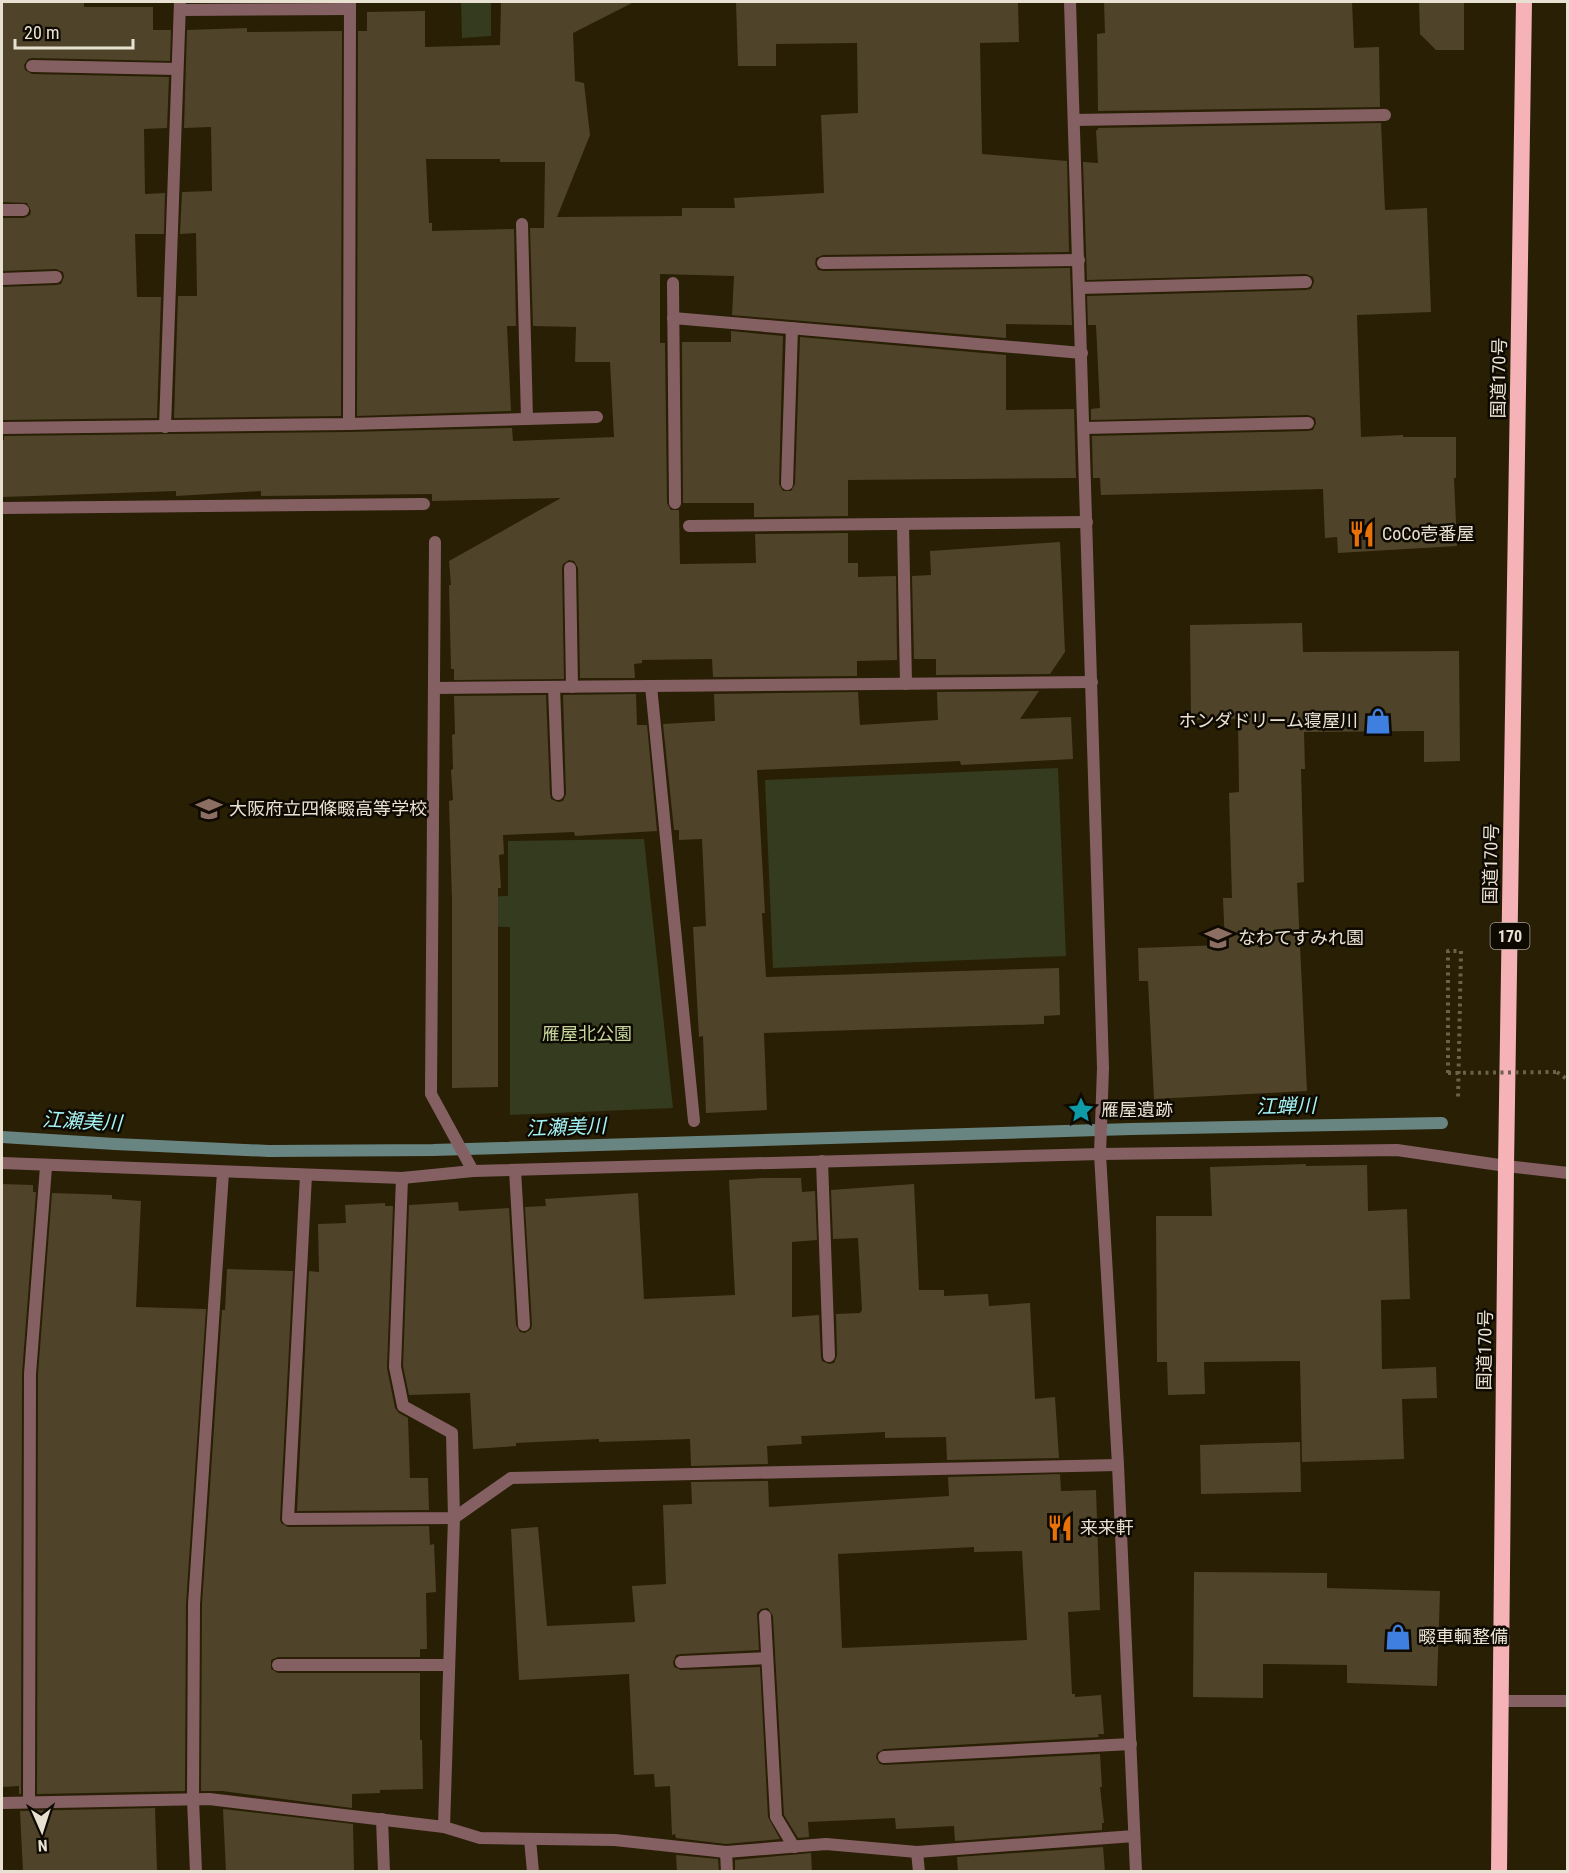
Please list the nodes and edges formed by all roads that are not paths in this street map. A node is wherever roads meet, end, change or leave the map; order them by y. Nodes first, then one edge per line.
1 (1070, 2) edge
2 (1524, 2) edge
3 (350, 5) edge
4 (180, 6) edge
5 (32, 66) dead end
6 (177, 69) junction
7 (1385, 115) dead end
8 (1074, 120) junction
9 (2, 210) edge
10 (23, 210) dead end
11 (522, 225) dead end
12 (1079, 260) junction
13 (823, 263) dead end
14 (56, 277) dead end
15 (2, 279) edge
16 (1306, 282) dead end
17 (673, 283) dead end
18 (1080, 288) junction
19 (673, 318) junction
20 (792, 328) junction
21 (1082, 353) junction
22 (597, 417) dead end
23 (527, 419) junction
24 (1308, 423) dead end
25 (349, 424) junction
26 (165, 426) junction
27 (1084, 428) junction
28 (2, 429) edge
29 (787, 484) dead end
30 (675, 503) dead end
31 (424, 504) dead end
32 (2, 508) edge
33 (1087, 522) junction
34 (903, 524) junction
35 (689, 526) dead end
36 (435, 542) dead end
37 (570, 568) dead end
38 (1092, 682) junction
39 (906, 684) junction
40 (651, 686) junction
41 (554, 687) junction
42 (572, 687) junction
43 (435, 688) junction
44 (558, 794) dead end
45 (694, 1121) dead end
46 (1100, 1154) junction
47 (822, 1161) junction
48 (2, 1164) edge
49 (1506, 1166) junction
50 (46, 1167) junction
51 (515, 1170) junction
52 (473, 1171) junction
53 (223, 1172) junction
54 (1568, 1173) edge
55 (306, 1175) junction
56 (402, 1178) junction
57 (524, 1325) dead end
58 (829, 1356) dead end
59 (1118, 1465) junction
60 (454, 1518) junction
61 (765, 1616) dead end
62 (767, 1658) junction
63 (681, 1662) dead end
64 (278, 1665) dead end
65 (449, 1665) junction
66 (1501, 1701) junction
67 (1568, 1701) edge
68 (1131, 1744) junction
69 (884, 1757) dead end
70 (193, 1799) junction
71 (29, 1802) junction
72 (2, 1803) edge
73 (382, 1820) junction
74 (444, 1827) junction
75 (1134, 1836) junction
76 (530, 1839) junction
77 (794, 1847) junction
78 (726, 1851) junction
79 (917, 1852) junction
80 (196, 1872) edge
81 (384, 1872) edge
82 (533, 1872) edge
83 (727, 1872) edge
84 (919, 1872) edge
85 (1136, 1872) edge
86 (1499, 1872) edge

1 - 8 street
2 - 49 highway, 国道170号 / 170
3 - 4 street
3 - 25 street
4 - 6 street
5 - 6 street
6 - 26 street
7 - 8 street
8 - 12 street
9 - 10 street
11 - 23 street
12 - 13 street
12 - 18 street
14 - 15 street
16 - 18 street
17 - 19 street
18 - 21 street
19 - 20 street
19 - 30 street
20 - 21 street
20 - 29 street
21 - 27 street
22 - 23 street
23 - 25 street
24 - 27 street
25 - 26 street
26 - 28 street
27 - 33 street
31 - 32 street
33 - 34 street
33 - 38 street
34 - 35 street
34 - 39 street
36 - 43 street
37 - 42 street
38 - 39 street
38 - 46 street
39 - 40 street
40 - 42 street
40 - 45 street
41 - 42 street
41 - 43 street
41 - 44 street
43 - 52 street
46 - 47 street
46 - 49 street
46 - 59 street
47 - 51 street
47 - 58 street
48 - 50 street
49 - 54 street
49 - 66 highway, 国道170号 / 170
50 - 53 street
50 - 71 street
51 - 52 street
51 - 57 street
52 - 56 street
53 - 55 street
53 - 70 street
55 - 56 street
55 - 60 street
56 - 60 street
59 - 60 street
59 - 68 street
60 - 65 street
61 - 62 street
62 - 63 street
62 - 77 street
64 - 65 street
65 - 74 street
66 - 67 street
66 - 86 highway, 国道170号 / 170
68 - 69 street
68 - 75 street
70 - 71 street
70 - 73 street
70 - 80 street
71 - 72 street
73 - 74 street
73 - 81 street
74 - 76 street
75 - 79 street
75 - 85 street
76 - 78 street
76 - 82 street
77 - 78 street
77 - 79 street
78 - 83 street
79 - 84 street

